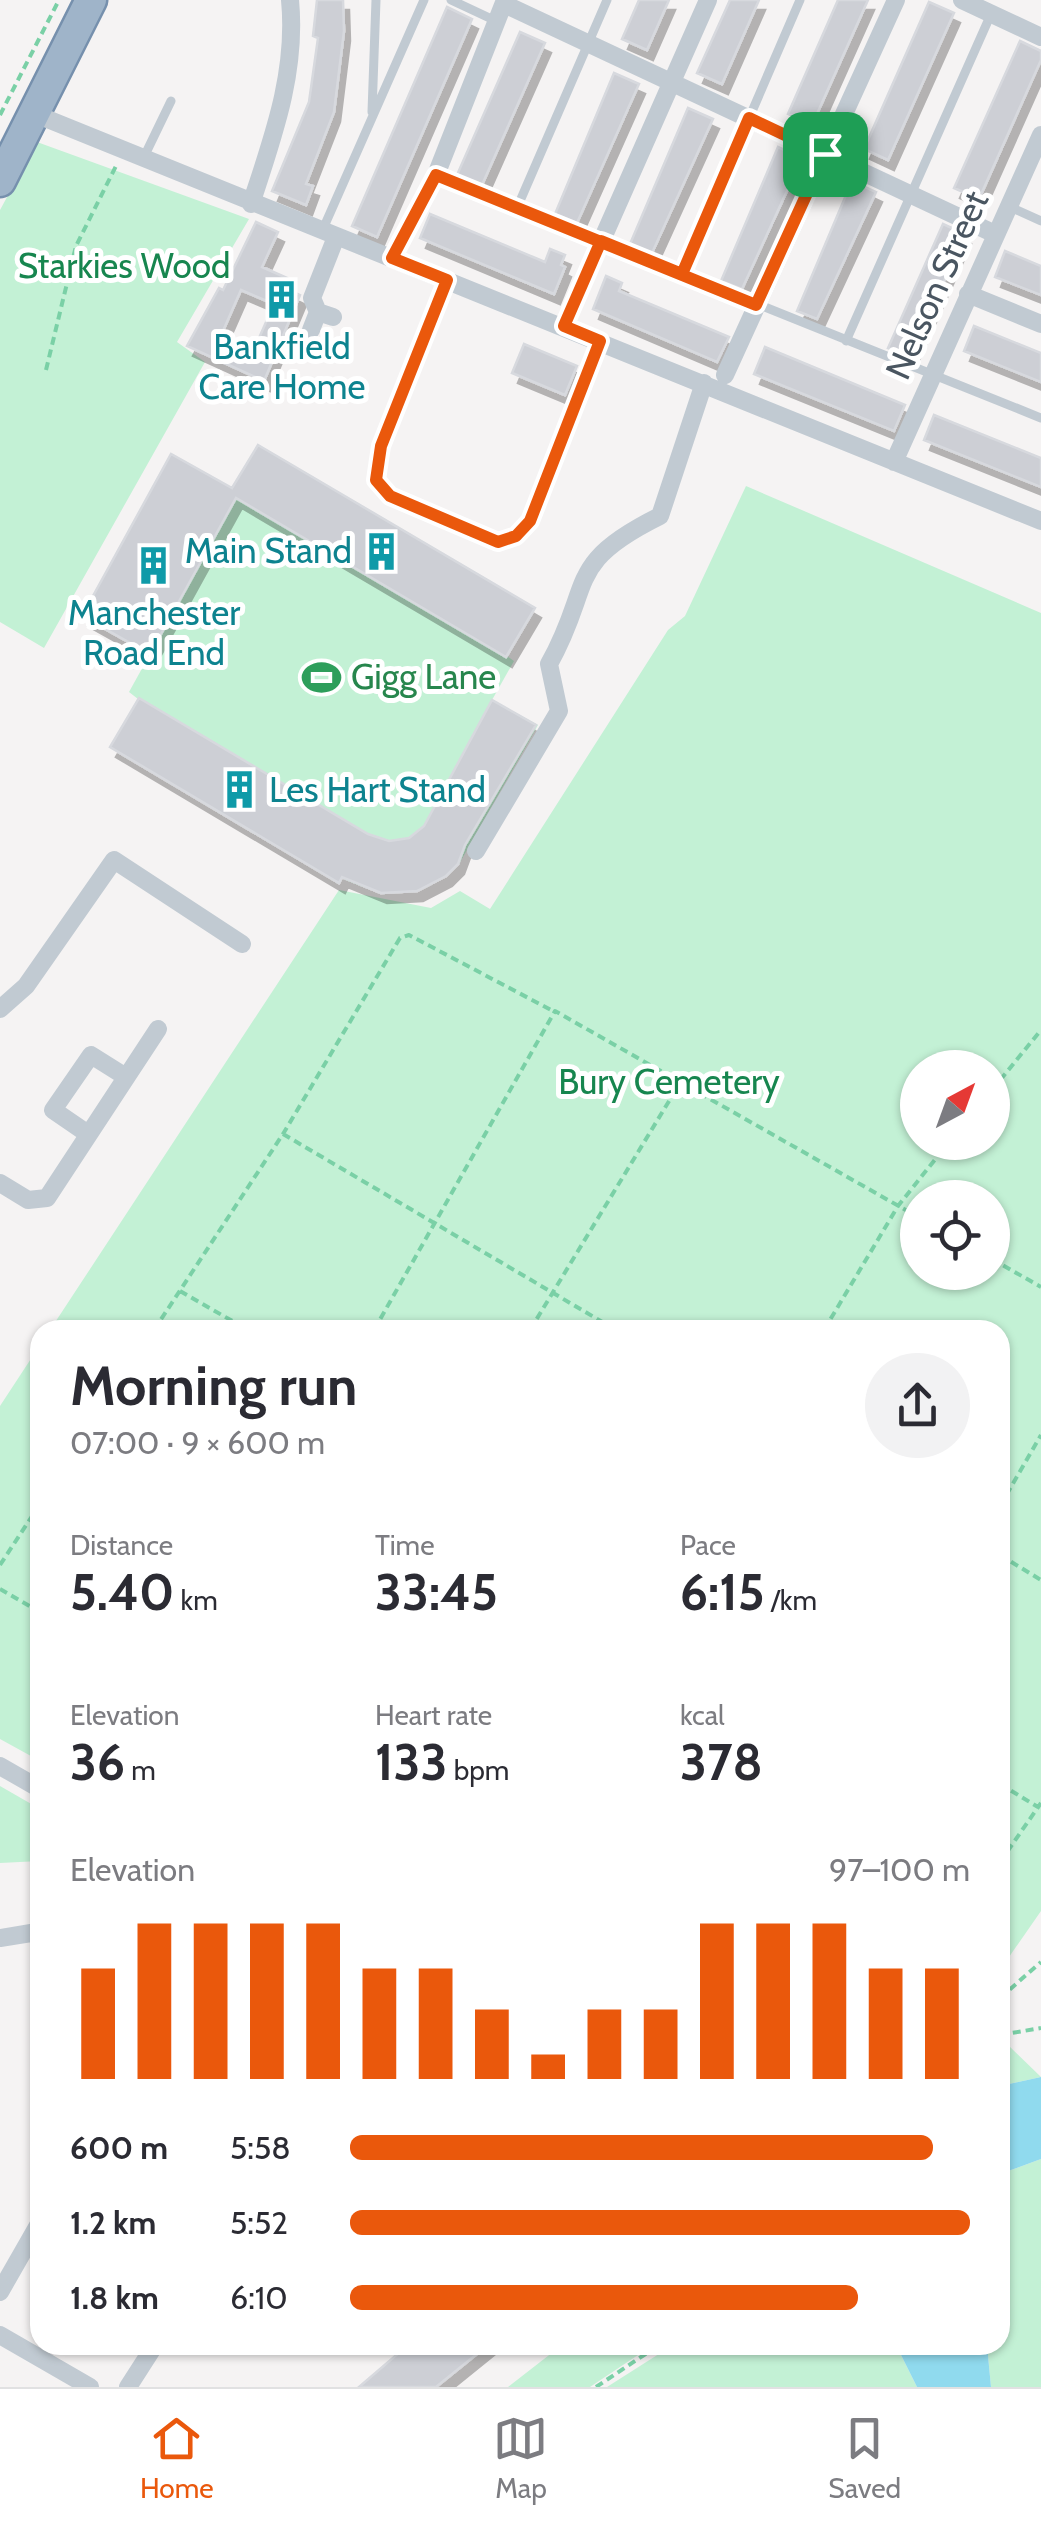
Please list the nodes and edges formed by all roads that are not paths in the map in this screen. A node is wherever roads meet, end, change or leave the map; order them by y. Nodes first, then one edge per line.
1 (90, 0) edge
2 (290, 0) edge
3 (376, 0) edge
4 (424, 0) edge
5 (451, 0) edge
6 (606, 0) edge
7 (708, 0) edge
8 (800, 0) edge
9 (896, 0) edge
10 (962, 0) edge
11 (502, 8) edge
12 (992, 14) junction
13 (1041, 37) edge
14 (588, 43) junction
15 (672, 82) junction
16 (171, 102) dead end
17 (35, 114) junction
18 (749, 118) junction
19 (371, 119) junction
20 (1041, 135) edge
21 (825, 154) junction
22 (143, 159) junction
23 (436, 175) junction
24 (0, 181) edge
25 (912, 194) junction
26 (251, 204) junction
27 (1008, 206) junction
28 (517, 208) junction
29 (1041, 221) edge
30 (329, 234) junction
31 (995, 234) junction
32 (601, 241) junction
33 (392, 258) junction
34 (682, 274) junction
35 (447, 280) junction
36 (968, 294) junction
37 (756, 305) junction
38 (321, 320) dead end
39 (1041, 324) edge
40 (564, 326) junction
41 (600, 341) junction
42 (846, 342) junction
43 (933, 374) junction
44 (724, 375) dead end
45 (704, 384) junction
46 (1041, 418) edge
47 (894, 462) junction
48 (1041, 521) edge
49 (476, 851) dead end
50 (242, 944) dead end
51 (0, 1009) edge
52 (158, 1030) dead end
53 (126, 1077) junction
54 (88, 1134) junction
55 (0, 1182) edge
56 (0, 1766) edge
57 (30, 1783) edge
58 (30, 1933) edge
59 (0, 1938) edge
60 (30, 2240) edge
61 (0, 2292) edge
62 (0, 2335) edge
63 (30, 2352) edge
64 (35, 2355) edge
65 (148, 2355) edge
66 (90, 2387) edge
67 (128, 2387) edge

1 - 17 highway
2 - 26 street
3 - 19 lane
4 - 19 lane
5 - 11 lane
6 - 14 lane
7 - 15 street
8 - 18 lane
9 - 21 street
10 - 12 street
11 - 14 street
11 - 23 street
12 - 13 street
12 - 25 lane
14 - 15 street
14 - 28 lane
15 - 18 street
15 - 32 street
16 - 22 lane
17 - 22 street
17 - 24 highway
18 - 21 street
18 - 34 lane
19 - 30 lane
20 - 27 street, Nelson Street
21 - 25 street
21 - 37 street
22 - 26 street
23 - 28 lane
23 - 33 street
25 - 31 street
25 - 42 lane
26 - 30 street
27 - 29 lane
27 - 31 street, Nelson Street
28 - 32 lane
30 - 33 street
30 - 38 street
31 - 36 street, Nelson Street
32 - 34 lane
32 - 40 street
33 - 35 street
34 - 37 lane
35 - 40 street
35 - 41 lane
36 - 39 street
36 - 43 street, Nelson Street
37 - 42 lane
37 - 44 street
40 - 41 street
41 - 45 street
42 - 43 lane
43 - 46 lane
43 - 47 street, Nelson Street
45 - 47 street
45 - 49 street
47 - 48 street
50 - 51 street
52 - 53 street
53 - 54 street
53 - 54 street
54 - 55 street
56 - 57 street
58 - 59 street
60 - 61 street
62 - 63 street
64 - 66 street
65 - 67 street

